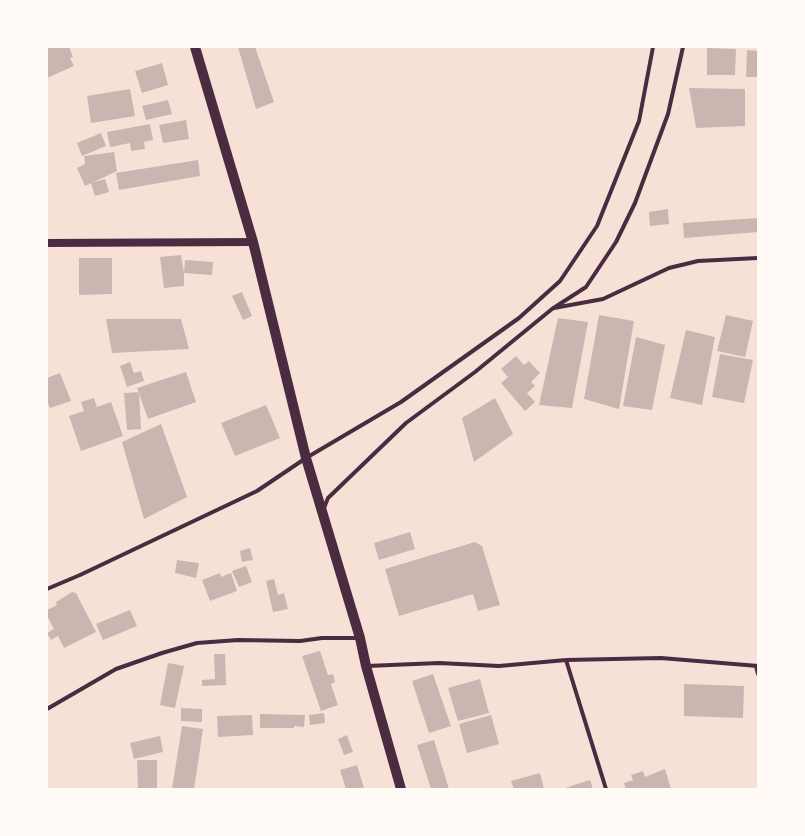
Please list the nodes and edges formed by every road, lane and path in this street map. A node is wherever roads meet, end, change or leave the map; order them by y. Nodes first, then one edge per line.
1 (195, 47) edge
2 (653, 47) edge
3 (683, 47) edge
4 (253, 242) junction
5 (47, 243) edge
6 (758, 258) edge
7 (552, 309) junction
8 (306, 458) junction
9 (47, 589) edge
10 (360, 638) junction
11 (566, 660) junction
12 (367, 666) junction
13 (757, 666) edge
14 (758, 674) edge
15 (47, 709) edge
16 (401, 789) edge
17 (606, 789) edge

1 - 4 main road
2 - 8 street
3 - 7 street
4 - 5 main road
4 - 8 main road
6 - 7 street
7 - 12 street
8 - 9 street
8 - 10 main road
10 - 12 main road
10 - 15 street
11 - 12 street
11 - 13 street
11 - 17 street
12 - 16 main road
13 - 14 street

